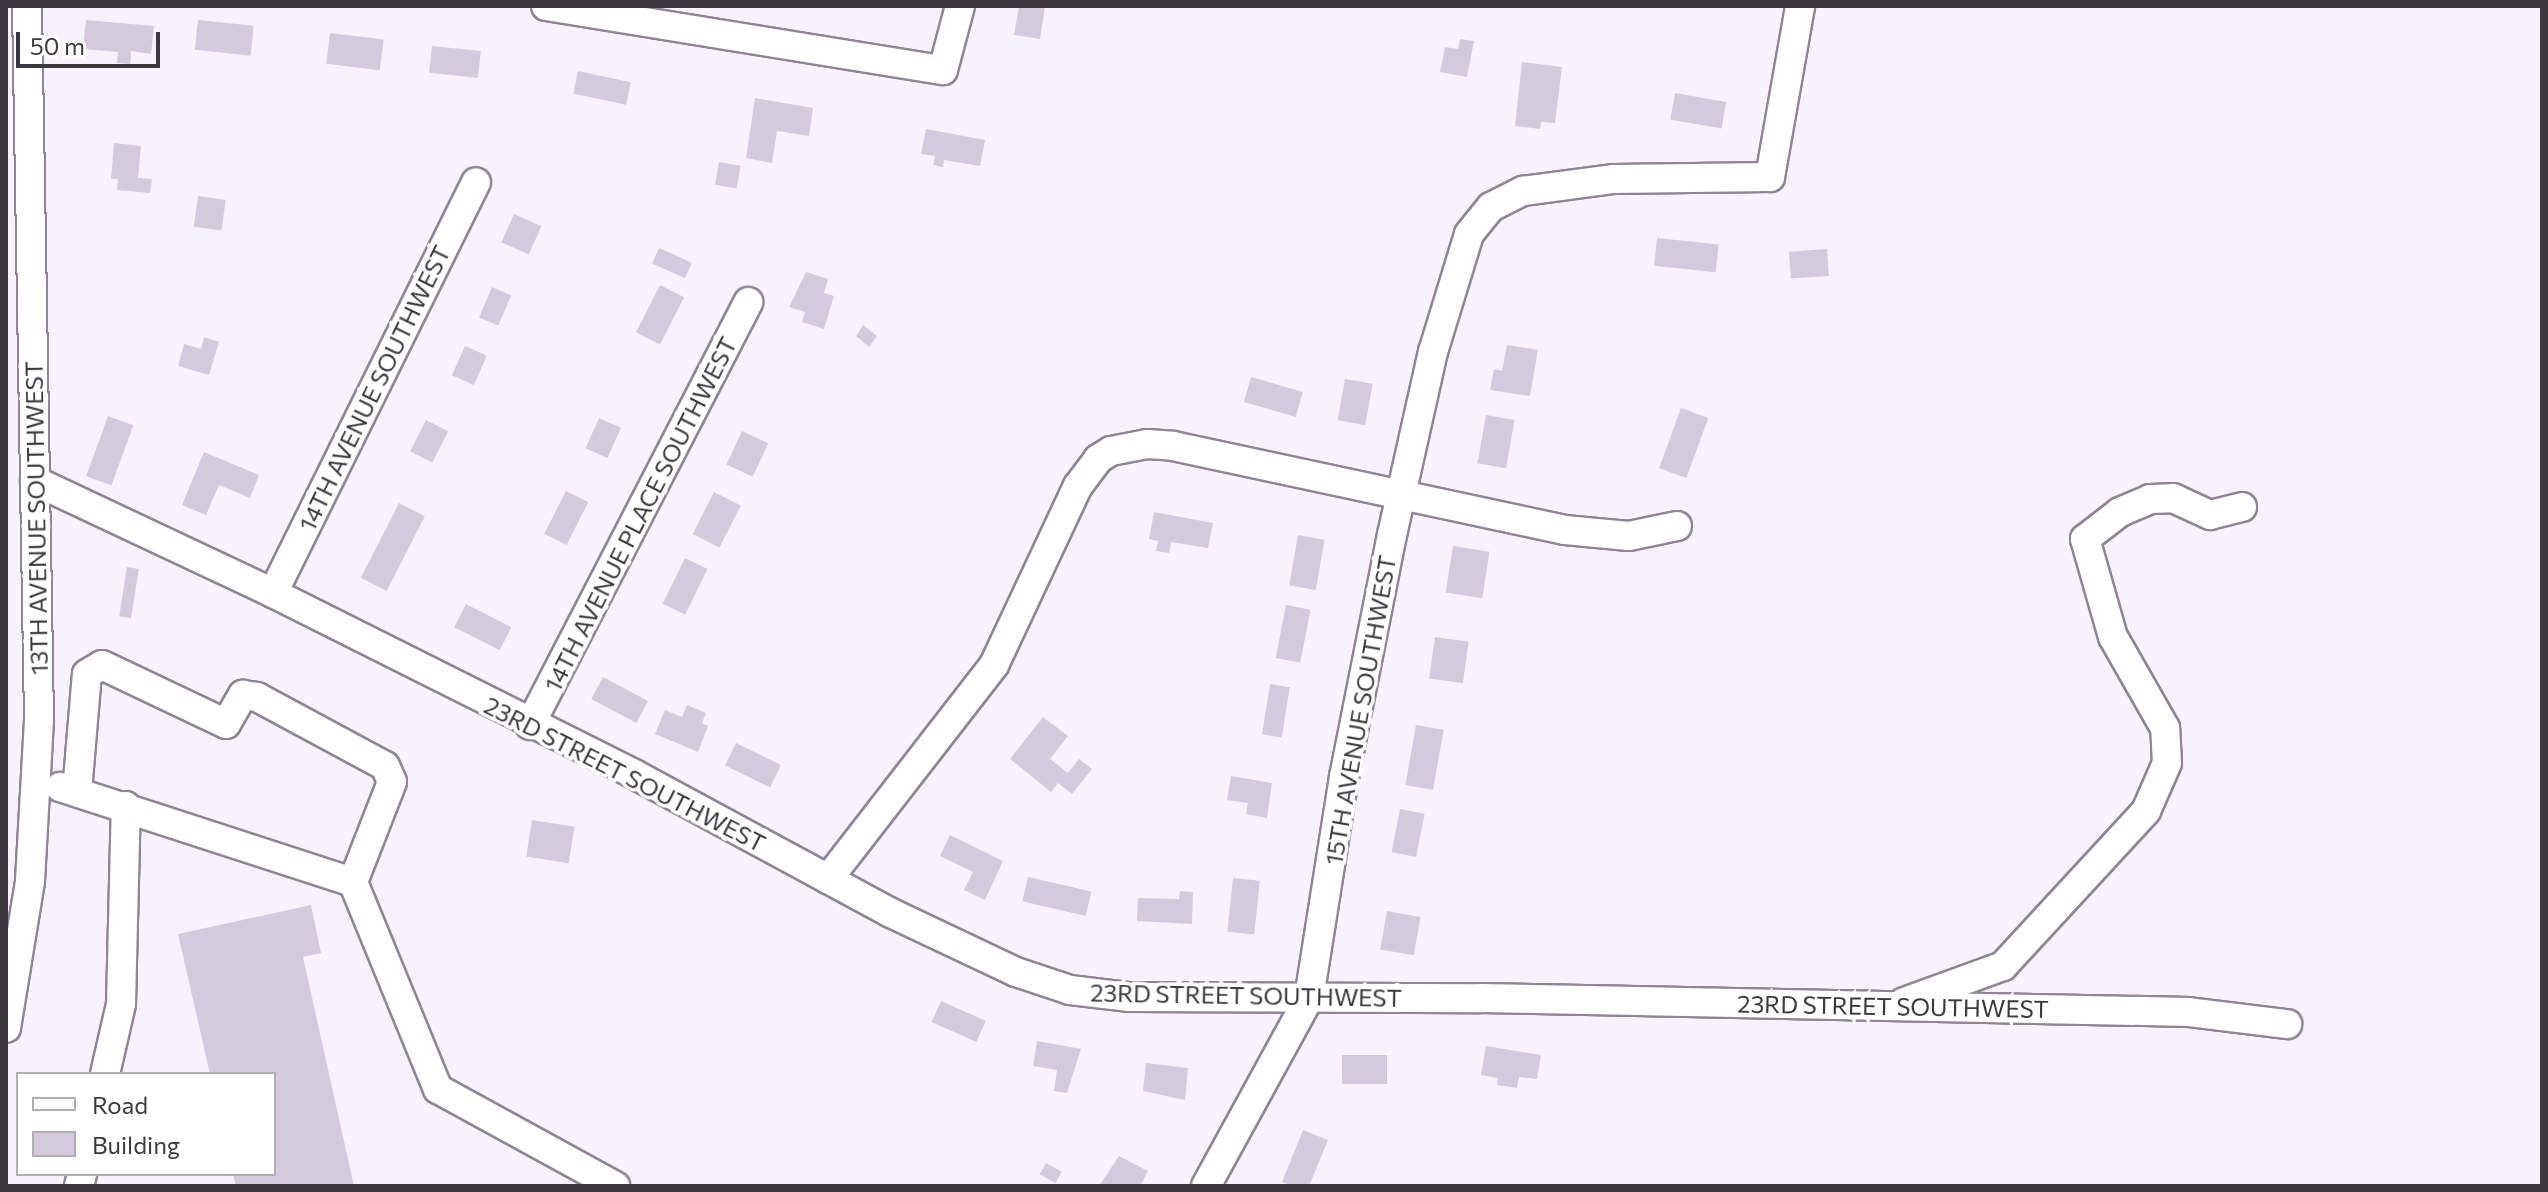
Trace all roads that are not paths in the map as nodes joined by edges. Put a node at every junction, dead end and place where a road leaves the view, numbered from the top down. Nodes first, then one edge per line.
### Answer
1 (27, 6) edge
2 (546, 6) edge
3 (960, 6) edge
4 (1800, 6) edge
5 (476, 183) dead end
6 (748, 302) dead end
7 (35, 481) junction
8 (1401, 497) junction
9 (2242, 507) dead end
10 (1677, 526) dead end
11 (273, 593) junction
12 (530, 725) junction
13 (37, 781) junction
14 (77, 792) junction
15 (126, 806) junction
16 (828, 879) junction
17 (353, 882) junction
18 (1309, 998) junction
19 (1897, 1007) junction
20 (2287, 1024) dead end
21 (6, 1028) edge
22 (105, 1072) edge
23 (615, 1186) edge
24 (1206, 1186) edge

1 - 7 street, 13TH AVENUE SOUTHWEST
2 - 3 street
4 - 8 street, 15TH AVENUE SOUTHWEST
5 - 11 street, 14TH AVENUE SOUTHWEST
6 - 12 street, 14TH AVENUE PLACE SOUTHWEST
7 - 11 street, 23RD STREET SOUTHWEST
7 - 13 street, 13TH AVENUE SOUTHWEST
8 - 10 street
8 - 16 street
8 - 18 street, 15TH AVENUE SOUTHWEST
9 - 19 street
11 - 12 street, 23RD STREET SOUTHWEST
12 - 16 street, 23RD STREET SOUTHWEST
13 - 14 street
13 - 21 street, 13TH AVENUE SOUTHWEST
14 - 15 street
14 - 17 street
15 - 17 street
15 - 22 street
16 - 18 street, 23RD STREET SOUTHWEST
17 - 23 street
18 - 19 street, 23RD STREET SOUTHWEST
18 - 24 street, 15TH AVENUE SOUTHWEST
19 - 20 street, 23RD STREET SOUTHWEST

